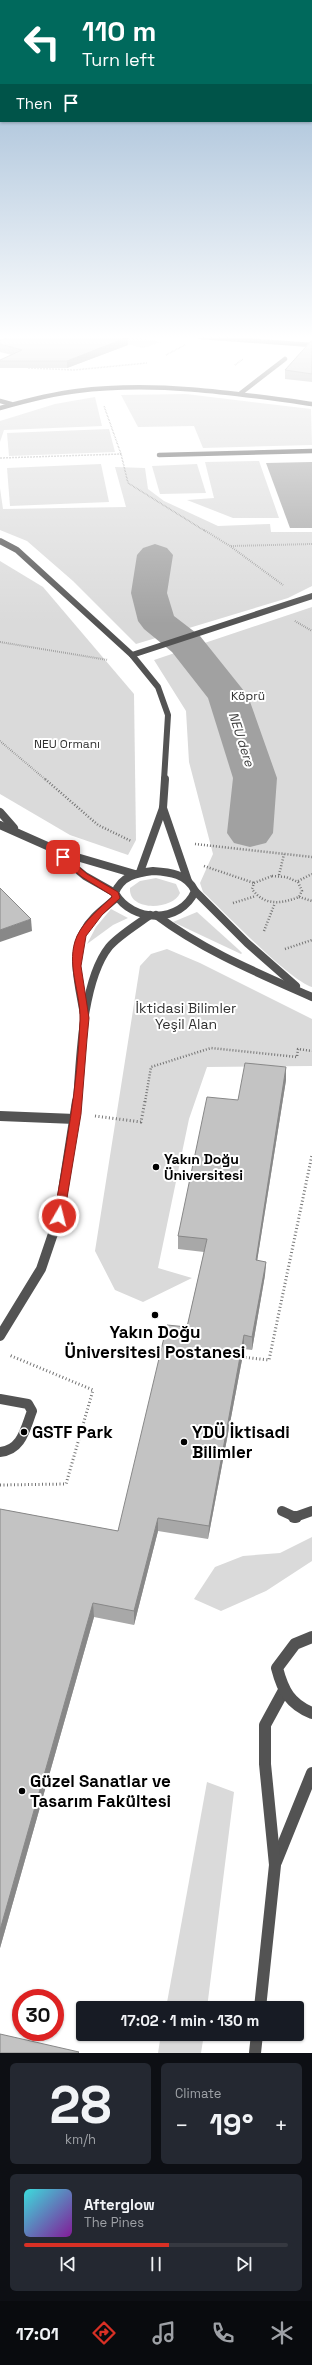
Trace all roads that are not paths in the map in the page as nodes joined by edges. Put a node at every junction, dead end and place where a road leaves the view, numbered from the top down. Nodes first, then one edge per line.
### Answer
1 (312, 451) edge
2 (159, 455) dead end
3 (0, 541) edge
4 (312, 596) edge
5 (132, 655) junction
6 (163, 808) junction
7 (0, 812) edge
8 (0, 825) edge
9 (14, 828) junction
10 (52, 848) junction
11 (138, 873) junction
12 (188, 881) junction
13 (195, 891) junction
14 (115, 895) junction
15 (153, 915) junction
16 (303, 992) junction
17 (312, 997) edge
18 (84, 1018) junction
19 (0, 1116) edge
20 (76, 1117) junction
21 (0, 1336) edge
22 (0, 1398) edge
23 (0, 1452) edge
24 (312, 1511) edge
25 (282, 1512) dead end
26 (312, 1637) edge
27 (283, 1692) junction
28 (312, 1713) edge
29 (312, 1773) edge
30 (275, 1865) junction
31 (261, 2001) edge
32 (256, 2041) edge
33 (255, 2053) edge

1 - 2 street
3 - 5 street
4 - 5 street
5 - 6 street
6 - 11 street
6 - 12 street
7 - 9 street
8 - 9 street
9 - 10 street
10 - 11 street
10 - 14 street
11 - 12 street
11 - 14 street
12 - 13 street
13 - 15 street
13 - 16 street
14 - 15 street
14 - 18 street
15 - 16 street
15 - 18 street
16 - 17 street
18 - 20 street
19 - 20 street
20 - 21 street
22 - 23 street
24 - 25 street
26 - 27 street
27 - 28 street
27 - 30 street
29 - 30 street
30 - 31 street
32 - 33 street

